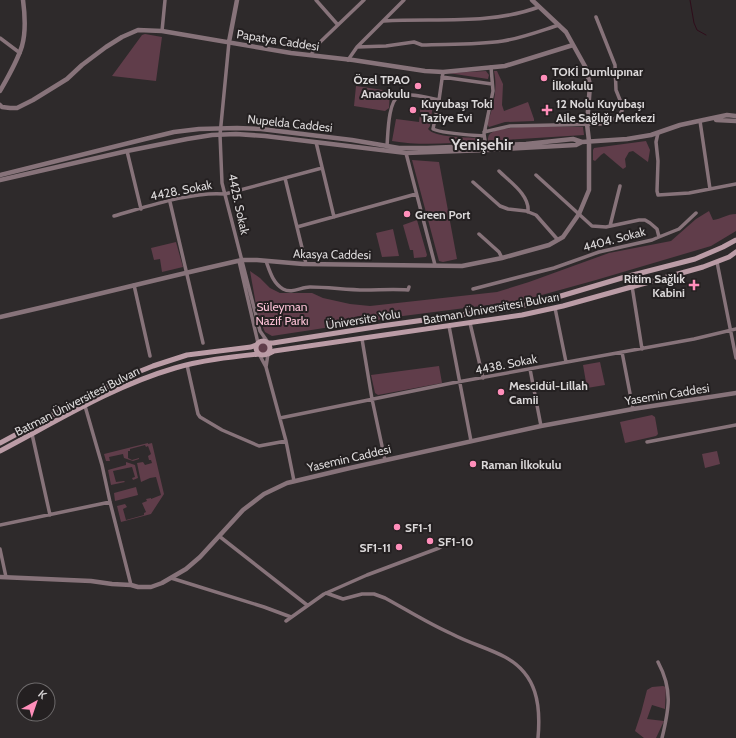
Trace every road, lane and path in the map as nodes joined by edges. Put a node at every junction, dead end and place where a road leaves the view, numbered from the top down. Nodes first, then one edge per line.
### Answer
1 (23, 0) edge
2 (165, 0) edge
3 (237, 0) edge
4 (316, 0) edge
5 (364, 0) edge
6 (404, 0) edge
7 (532, 0) edge
8 (539, 7) junction
9 (596, 17) dead end
10 (384, 21) junction
11 (338, 25) junction
12 (559, 25) junction
13 (162, 31) junction
14 (0, 38) edge
15 (229, 42) junction
16 (573, 45) junction
17 (357, 47) junction
18 (20, 53) junction
19 (311, 55) junction
20 (348, 60) junction
21 (491, 67) junction
22 (442, 72) junction
23 (442, 78) junction
24 (492, 84) junction
25 (0, 91) edge
26 (439, 100) junction
27 (0, 105) edge
28 (736, 116) edge
29 (708, 119) junction
30 (700, 121) junction
31 (736, 121) edge
32 (587, 124) junction
33 (221, 128) junction
34 (658, 133) junction
35 (484, 134) junction
36 (220, 135) junction
37 (589, 141) junction
38 (316, 142) junction
39 (387, 146) junction
40 (486, 148) junction
41 (127, 151) junction
42 (406, 153) junction
43 (322, 168) junction
44 (498, 171) dead end
45 (0, 175) edge
46 (536, 175) dead end
47 (285, 178) junction
48 (0, 180) edge
49 (473, 182) dead end
50 (736, 184) edge
51 (620, 186) dead end
52 (710, 189) junction
53 (225, 194) junction
54 (416, 194) junction
55 (170, 202) junction
56 (141, 209) junction
57 (528, 212) junction
58 (696, 213) dead end
59 (579, 214) junction
60 (114, 216) dead end
61 (334, 217) junction
62 (610, 226) junction
63 (297, 227) junction
64 (479, 234) dead end
65 (659, 237) junction
66 (558, 240) junction
67 (736, 240) edge
68 (736, 252) edge
69 (502, 258) junction
70 (240, 261) junction
71 (266, 261) junction
72 (717, 262) junction
73 (306, 264) junction
74 (435, 265) junction
75 (186, 273) junction
76 (134, 285) junction
77 (632, 286) junction
78 (409, 287) dead end
79 (473, 289) dead end
80 (555, 308) junction
81 (0, 317) edge
82 (470, 323) junction
83 (449, 326) junction
84 (736, 329) edge
85 (730, 331) junction
86 (362, 339) junction
87 (268, 342) junction
88 (203, 343) dead end
89 (257, 344) junction
90 (642, 349) junction
91 (622, 352) junction
92 (259, 354) junction
93 (268, 354) junction
94 (150, 356) dead end
95 (736, 358) edge
96 (566, 362) junction
97 (187, 365) junction
98 (266, 366) junction
99 (530, 369) junction
100 (483, 378) junction
101 (460, 382) junction
102 (736, 393) edge
103 (372, 399) junction
104 (84, 406) junction
105 (633, 409) junction
106 (280, 418) junction
107 (736, 425) edge
108 (542, 426) junction
109 (32, 434) junction
110 (286, 441) junction
111 (471, 441) junction
112 (0, 442) edge
113 (647, 442) dead end
114 (0, 451) edge
115 (384, 460) junction
116 (294, 481) junction
117 (110, 502) junction
118 (50, 515) junction
119 (0, 525) edge
120 (219, 536) junction
121 (450, 542) dead end
122 (0, 549) edge
123 (0, 577) edge
124 (6, 577) junction
125 (171, 578) junction
126 (131, 585) junction
127 (326, 593) junction
128 (307, 605) junction
129 (290, 618) junction
130 (286, 621) dead end
131 (658, 662) dead end
132 (538, 738) edge
133 (662, 738) edge

1 - 18 street
2 - 13 street
3 - 15 street
4 - 11 street
5 - 11 street
6 - 10 street
7 - 8 street, Akasya Caddesi
8 - 10 street
8 - 12 street, Akasya Caddesi
9 - 32 street
10 - 17 street
11 - 19 street
12 - 16 street, Akasya Caddesi
12 - 17 street
13 - 15 street, Papatya Caddesi
13 - 27 street, Papatya Caddesi
14 - 18 street
15 - 19 street, Papatya Caddesi
15 - 33 street, 4425. Sokak
16 - 21 street, Papatya Caddesi
16 - 32 street, Akasya Caddesi
17 - 20 street
18 - 25 street
19 - 20 street, Papatya Caddesi
20 - 22 street, Papatya Caddesi
21 - 22 street, Papatya Caddesi
21 - 24 street
22 - 23 street
23 - 24 street
23 - 26 street
24 - 35 street
26 - 35 street
26 - 39 street
28 - 29 street, Nupelda Caddesi
29 - 30 street, Nupelda Caddesi
29 - 31 street, Nupelda Caddesi
30 - 34 street, Nupelda Caddesi
30 - 52 street
32 - 35 street
32 - 37 street, Akasya Caddesi
33 - 36 street, 4425. Sokak
33 - 39 street, Nupelda Caddesi
33 - 45 street, Nupelda Caddesi
34 - 37 street, Nupelda Caddesi
34 - 52 street
35 - 40 street
36 - 38 street, Nupelda Caddesi
36 - 41 street, Nupelda Caddesi
36 - 53 street, 4425. Sokak
37 - 40 street, Nupelda Caddesi
37 - 59 street, Akasya Caddesi
38 - 42 street, Nupelda Caddesi
38 - 43 street
39 - 40 street, Nupelda Caddesi
40 - 42 street, Nupelda Caddesi
41 - 48 street, Nupelda Caddesi
41 - 56 street
42 - 54 street
43 - 47 street, 4428. Sokak
43 - 61 street
44 - 57 street
46 - 59 street, 4404. Sokak
47 - 53 street, 4428. Sokak
47 - 63 street
49 - 57 street
50 - 52 street
51 - 62 street
53 - 55 street, 4428. Sokak
53 - 70 street, 4425. Sokak
54 - 61 street
54 - 74 street
55 - 56 street, 4428. Sokak
55 - 75 street
56 - 60 street, 4428. Sokak
57 - 66 street
58 - 65 street
59 - 62 street, 4404. Sokak
59 - 66 street, Akasya Caddesi
61 - 63 street
62 - 65 street, 4404. Sokak
63 - 73 street
64 - 69 street
65 - 79 street, 4404. Sokak
66 - 69 street, Akasya Caddesi
67 - 87 main road, Üniversite Yolu
68 - 72 main road, Batman Üniversitesi Bulvarı
69 - 74 street, Akasya Caddesi
70 - 71 street, Akasya Caddesi
70 - 75 street, Akasya Caddesi
70 - 87 street, 4425. Sokak
70 - 89 street
71 - 73 street, Akasya Caddesi
71 - 78 street
72 - 77 main road, Batman Üniversitesi Bulvarı
72 - 85 street
73 - 74 street, Akasya Caddesi
75 - 76 street, Akasya Caddesi
75 - 88 street
76 - 81 street, Akasya Caddesi
76 - 94 street
77 - 80 main road, Batman Üniversitesi Bulvarı
77 - 90 street
80 - 82 main road, Batman Üniversitesi Bulvarı
80 - 96 street
82 - 83 main road, Batman Üniversitesi Bulvarı
82 - 100 street
83 - 86 main road, Batman Üniversitesi Bulvarı
83 - 101 street
84 - 85 street, 4438. Sokak
85 - 90 street, 4438. Sokak
85 - 95 street
86 - 93 main road, Batman Üniversitesi Bulvarı
86 - 103 street
87 - 89 main road
87 - 93 main road
89 - 92 main road
89 - 112 main road
90 - 91 street, 4438. Sokak
91 - 96 street, 4438. Sokak
91 - 105 street
92 - 93 main road
92 - 97 main road, Batman Üniversitesi Bulvarı
92 - 98 street
93 - 98 street
96 - 99 street, 4438. Sokak
97 - 104 main road, Batman Üniversitesi Bulvarı
97 - 110 street
98 - 106 street
99 - 100 street, 4438. Sokak
99 - 108 street
100 - 101 street, 4438. Sokak
101 - 103 street, 4438. Sokak
101 - 111 street
102 - 105 street, Yasemin Caddesi
103 - 106 street, 4438. Sokak
103 - 115 street
104 - 109 main road, Batman Üniversitesi Bulvarı
104 - 117 street
105 - 108 street, Yasemin Caddesi
106 - 110 street
107 - 113 street
108 - 111 street, Yasemin Caddesi
109 - 114 main road, Batman Üniversitesi Bulvarı
109 - 118 street
110 - 116 street
111 - 115 street, Yasemin Caddesi
115 - 116 street, Yasemin Caddesi
116 - 120 street, Yasemin Caddesi
117 - 118 street
117 - 126 street
118 - 119 street
120 - 125 street, Yasemin Caddesi
120 - 128 street
121 - 127 street
122 - 124 street
123 - 124 street, Yasemin Caddesi
124 - 126 street, Yasemin Caddesi
125 - 126 street, Yasemin Caddesi
125 - 129 street
127 - 128 street
127 - 132 street
128 - 129 street
129 - 130 street
131 - 133 street

